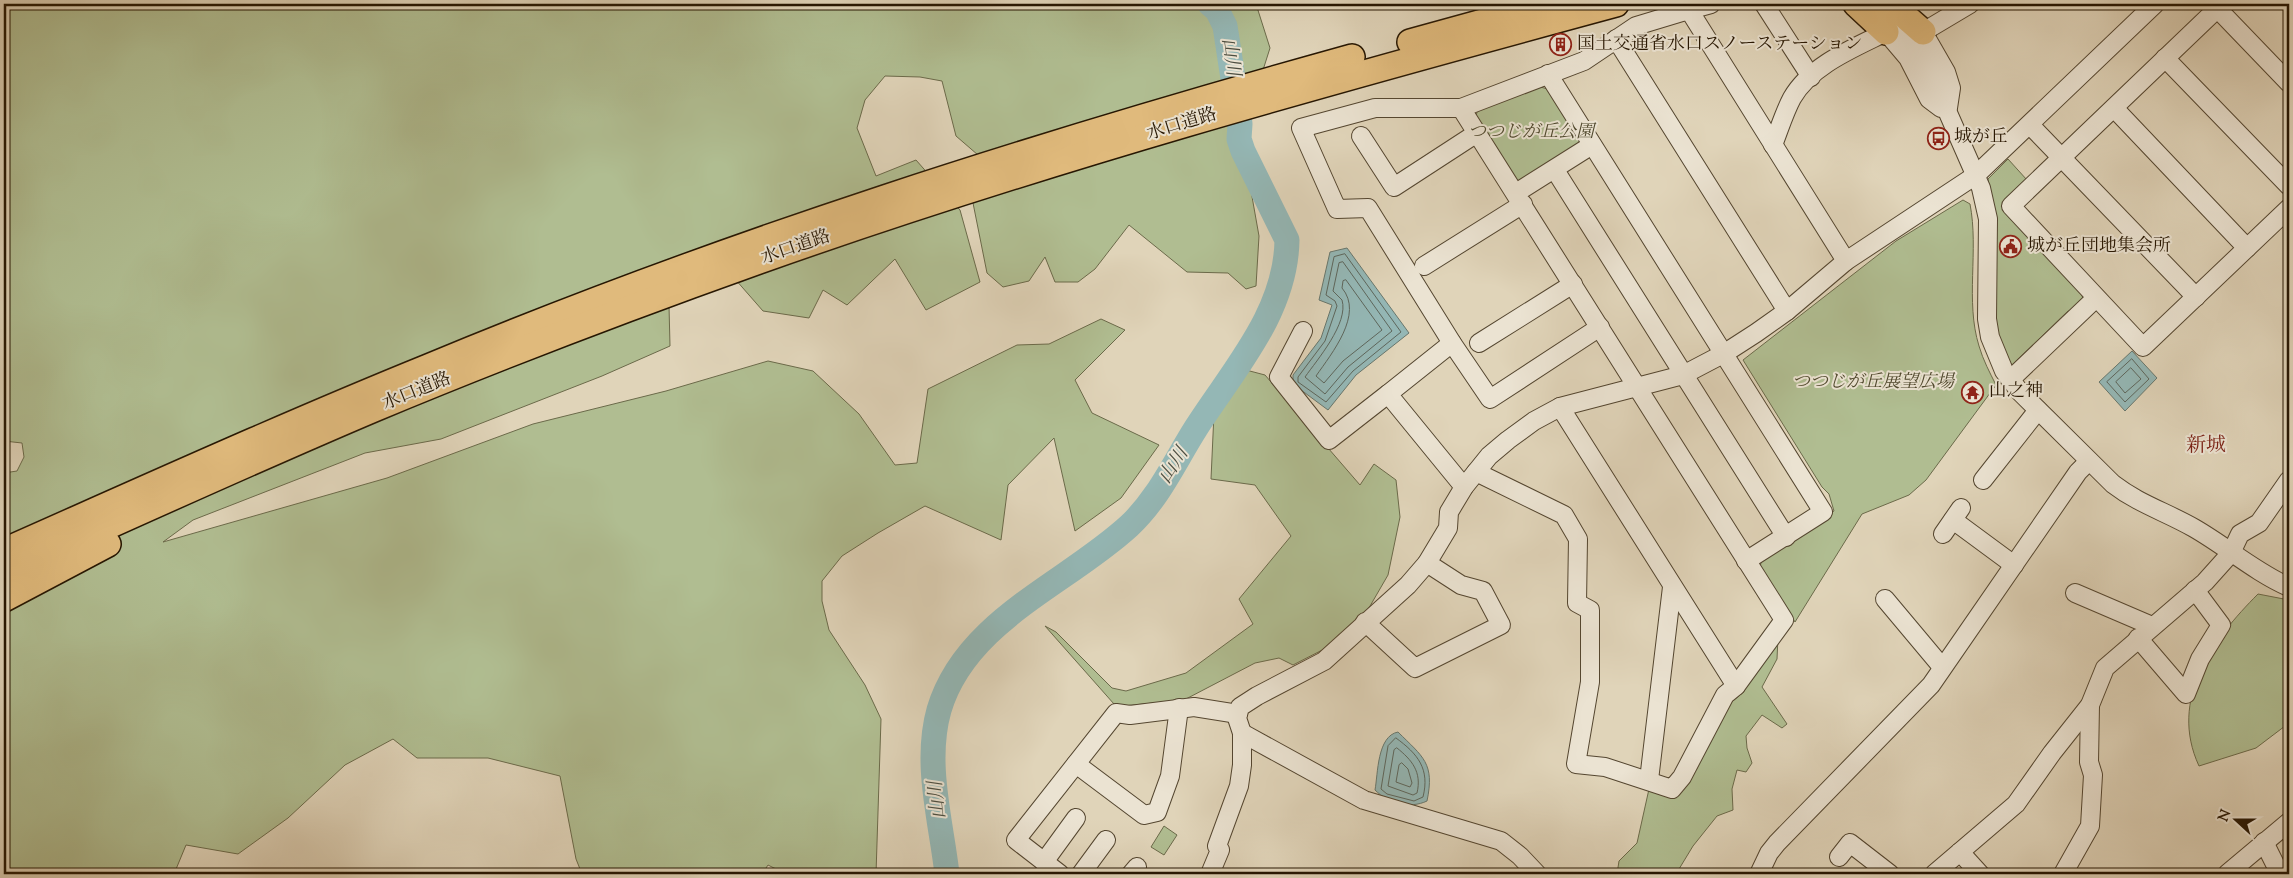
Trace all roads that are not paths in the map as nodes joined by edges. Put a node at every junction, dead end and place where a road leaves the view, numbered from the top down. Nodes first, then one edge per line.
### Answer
1 (1548, 4) edge
2 (1616, 4) edge
3 (1711, 4) edge
4 (1764, 4) edge
5 (1856, 4) edge
6 (1876, 4) edge
7 (1891, 4) edge
8 (1970, 4) edge
9 (2155, 4) edge
10 (2217, 5) edge
11 (1689, 10) junction
12 (1886, 32) junction
13 (1922, 32) junction
14 (1616, 39) junction
15 (2165, 58) junction
16 (1548, 74) junction
17 (1811, 77) junction
18 (2289, 83) edge
19 (1266, 91) junction
20 (1208, 107) junction
21 (1461, 108) junction
22 (2114, 108) junction
23 (1947, 113) junction
24 (2030, 125) junction
25 (1477, 134) junction
26 (1361, 136) dead end
27 (1592, 145) junction
28 (1773, 145) junction
29 (2062, 157) junction
30 (1555, 170) junction
31 (1976, 175) junction
32 (2289, 186) edge
33 (1519, 198) junction
34 (2289, 208) edge
35 (2247, 248) junction
36 (1846, 261) junction
37 (1424, 266) dead end
38 (1573, 284) junction
39 (2196, 297) junction
40 (2096, 298) junction
41 (1787, 312) junction
42 (1600, 327) junction
43 (1303, 331) dead end
44 (1452, 343) junction
45 (1479, 343) dead end
46 (1725, 353) junction
47 (1683, 375) junction
48 (2010, 380) junction
49 (1638, 388) junction
50 (1388, 394) junction
51 (1560, 407) junction
52 (2038, 410) junction
53 (2089, 461) junction
54 (240, 468) junction
55 (183, 472) junction
56 (1476, 472) junction
57 (1983, 480) dead end
58 (2289, 480) edge
59 (1464, 487) junction
60 (1952, 521) dead end
61 (4, 532) edge
62 (1786, 537) junction
63 (4, 551) edge
64 (2231, 552) junction
65 (1746, 561) junction
66 (1427, 562) junction
67 (2014, 565) junction
68 (4, 573) edge
69 (1672, 587) junction
70 (2289, 587) edge
71 (2195, 590) junction
72 (2075, 593) dead end
73 (4, 599) edge
74 (1885, 599) dead end
75 (1365, 622) junction
76 (2152, 626) junction
77 (2138, 638) junction
78 (1942, 667) junction
79 (1736, 686) junction
80 (2090, 705) junction
81 (1178, 708) junction
82 (1238, 714) junction
83 (1242, 733) junction
84 (1076, 764) junction
85 (1649, 780) junction
86 (1076, 818) dead end
87 (2289, 822) edge
88 (1106, 840) dead end
89 (2264, 842) junction
90 (1960, 852) junction
91 (1839, 857) dead end
92 (1044, 862) junction
93 (1060, 874) edge
94 (1081, 874) edge
95 (1210, 874) edge
96 (1537, 874) edge
97 (1759, 874) edge
98 (1890, 874) edge
99 (1934, 874) edge
100 (1980, 874) edge
101 (2063, 874) edge
102 (2228, 874) edge
103 (2280, 874) edge

1 - 19 highway, 水口道路
2 - 19 highway, 水口道路
3 - 11 street
4 - 17 street
5 - 12 highway
6 - 23 street
7 - 13 highway
8 - 13 street
9 - 24 street
10 - 15 street
10 - 18 street
11 - 14 street
11 - 28 street
12 - 17 street
12 - 23 street
13 - 23 street
14 - 16 street
14 - 41 street
15 - 22 street
15 - 32 street
16 - 21 street
16 - 27 street
17 - 28 street
19 - 20 highway, 水口道路
20 - 54 highway, 水口道路
20 - 55 highway, 水口道路
21 - 25 street
21 - 44 street
22 - 29 street
22 - 35 street
23 - 31 street
24 - 29 street
24 - 31 street
25 - 26 street
25 - 33 street
27 - 30 street
27 - 46 street
28 - 36 street
29 - 39 street
29 - 40 street
30 - 33 street
30 - 47 street
31 - 36 street
31 - 48 street
33 - 37 street
33 - 38 street
34 - 35 street
35 - 39 street
36 - 41 street
38 - 42 street
38 - 45 street
39 - 40 street
40 - 48 street
41 - 46 street
42 - 44 street
42 - 49 street
43 - 50 street
44 - 50 street
46 - 47 street
46 - 62 street
47 - 49 street
47 - 62 street
48 - 52 street
49 - 51 street
49 - 65 street
50 - 59 street
51 - 56 street
51 - 69 street
52 - 53 street
52 - 57 street
53 - 64 street
53 - 67 street
54 - 68 highway, 水口道路
54 - 73 highway
55 - 61 highway
55 - 63 highway, 水口道路
56 - 59 street
56 - 85 street
58 - 64 street
59 - 66 street
60 - 67 street
62 - 65 street
64 - 70 street
64 - 71 street
65 - 79 street
66 - 75 street
66 - 75 street
67 - 78 street
69 - 79 street
69 - 85 street
71 - 76 street
71 - 77 street
72 - 76 street
74 - 78 street
75 - 82 street
76 - 77 street
77 - 80 street
78 - 97 street
79 - 85 street
80 - 90 street
80 - 101 street
81 - 82 street
81 - 84 street
81 - 84 street
82 - 83 street
83 - 95 street
83 - 96 street
84 - 92 street
86 - 92 street
87 - 89 street
88 - 94 street
89 - 102 street
89 - 103 street
90 - 99 street
90 - 100 street
91 - 98 street
92 - 93 street

